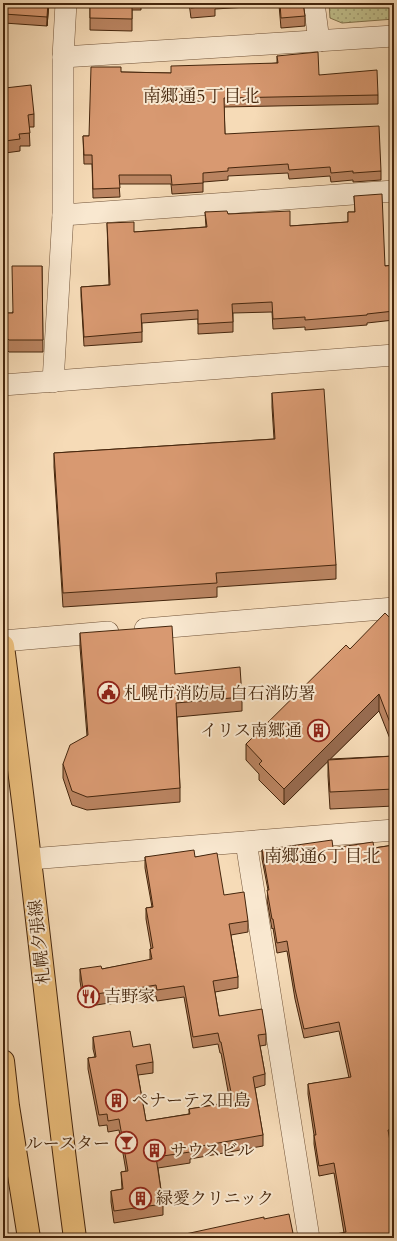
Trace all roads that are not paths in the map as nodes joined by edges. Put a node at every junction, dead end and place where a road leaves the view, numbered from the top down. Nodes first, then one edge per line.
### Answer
1 (66, 3) edge
2 (314, 3) edge
3 (394, 36) edge
4 (319, 41) junction
5 (63, 57) junction
6 (394, 191) edge
7 (63, 215) junction
8 (394, 355) edge
9 (54, 382) junction
10 (3, 385) edge
11 (394, 608) edge
12 (3, 641) edge
13 (3, 646) edge
14 (394, 830) edge
15 (246, 842) junction
16 (30, 859) junction
17 (3, 1061) edge
18 (5, 1106) edge
19 (29, 1238) edge
20 (75, 1238) edge
21 (309, 1238) edge

1 - 5 street
2 - 4 street
3 - 4 street
4 - 5 street
5 - 7 street
6 - 7 street
7 - 9 street
8 - 9 street
9 - 10 street
11 - 12 street
13 - 16 main road, 札幌夕張線
14 - 15 street
15 - 16 street
15 - 21 street
16 - 20 main road, 札幌夕張線
17 - 18 main road
18 - 19 main road

